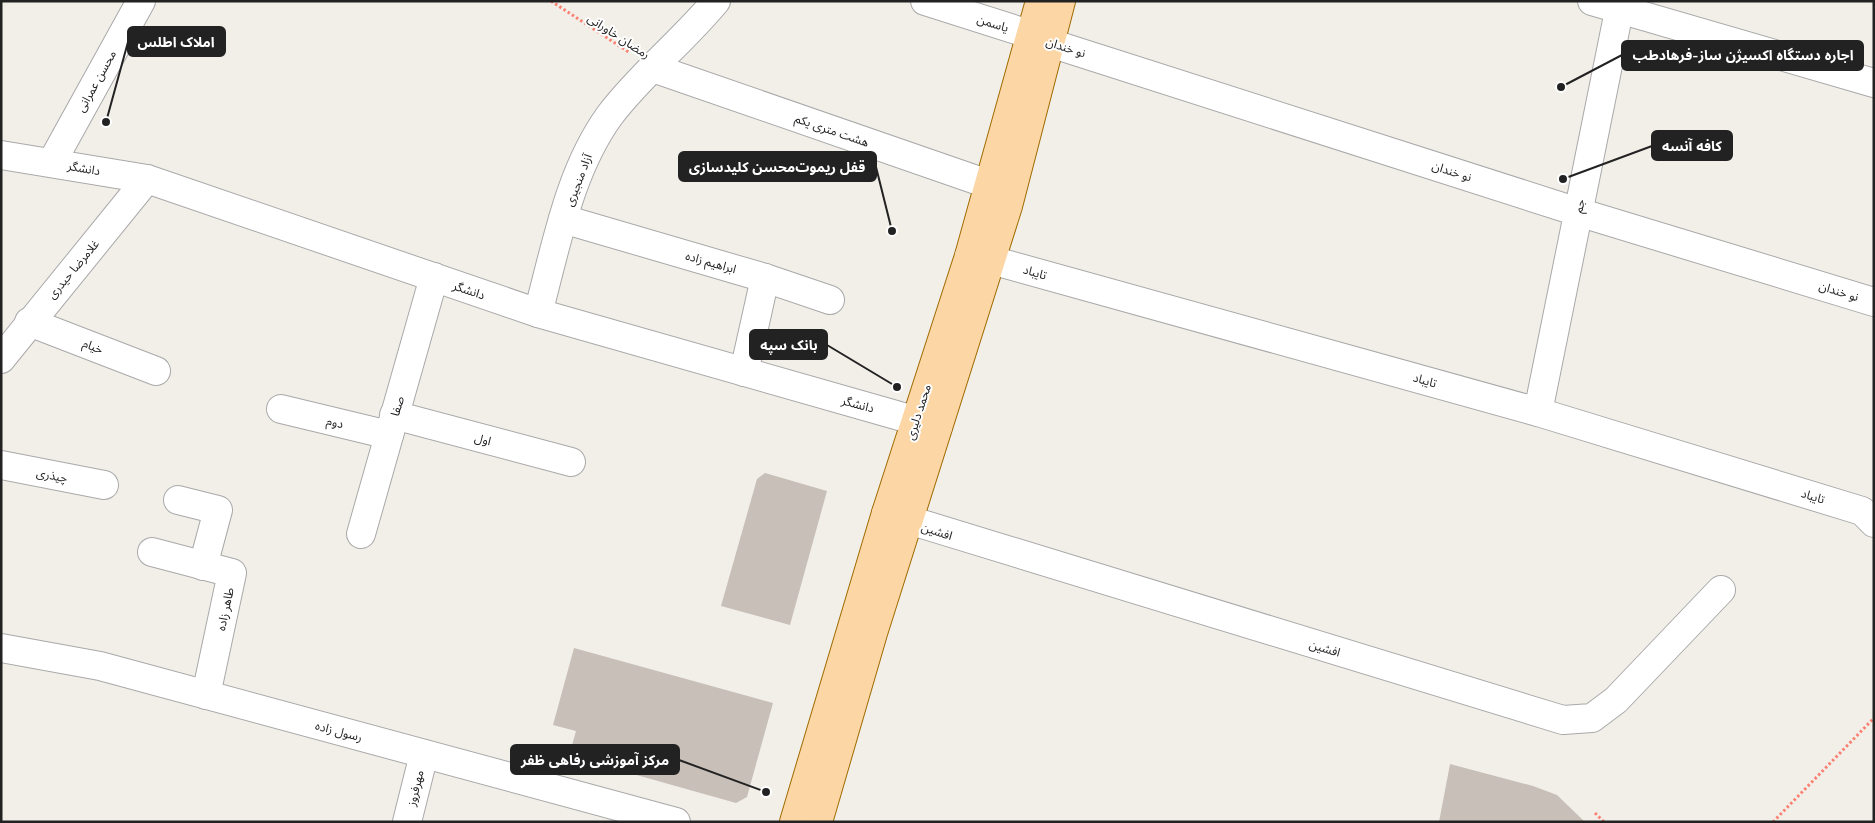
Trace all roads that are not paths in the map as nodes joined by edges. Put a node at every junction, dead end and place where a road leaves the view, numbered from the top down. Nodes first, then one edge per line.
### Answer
1 (142, 1) edge
2 (716, 1) edge
3 (925, 1) edge
4 (1040, 1) edge
5 (1061, 1) edge
6 (1592, 1) edge
7 (1620, 5) edge
8 (1041, 39) junction
9 (653, 68) junction
10 (1874, 83) edge
11 (1, 155) edge
12 (52, 162) junction
13 (147, 179) junction
14 (1000, 187) junction
15 (1578, 212) junction
16 (563, 219) junction
17 (980, 258) junction
18 (434, 277) junction
19 (766, 278) junction
20 (830, 300) dead end
21 (1874, 302) edge
22 (538, 313) junction
23 (30, 322) junction
24 (1, 359) edge
25 (156, 371) dead end
26 (744, 372) junction
27 (281, 410) dead end
28 (1538, 412) junction
29 (927, 423) junction
30 (392, 425) junction
31 (571, 462) dead end
32 (1, 465) edge
33 (104, 485) dead end
34 (178, 500) dead end
35 (897, 517) junction
36 (1874, 523) edge
37 (361, 534) dead end
38 (152, 552) dead end
39 (204, 566) junction
40 (1721, 590) dead end
41 (1, 648) edge
42 (206, 695) junction
43 (424, 754) junction
44 (407, 822) edge
45 (676, 822) edge
46 (794, 822) edge
47 (818, 822) edge

1 - 12 street, محسن عمرانی
2 - 9 street, آزاد منجیری
3 - 8 street, یاسمن
4 - 8 main road, محمد دلیری
5 - 8 main road, محمد دلیری
6 - 7 street
7 - 10 street
7 - 15 street, جم
8 - 14 main road, محمد دلیری
8 - 15 street, نو خندان
9 - 14 street, هشت متری یکم
9 - 16 street, آزاد منجیری
11 - 12 street, دانشگر
12 - 13 street, دانشگر
13 - 18 street, دانشگر
13 - 23 street, غلامرضا حیدری
14 - 17 main road, محمد دلیری
15 - 21 street, نو خندان
15 - 28 street, جم
16 - 19 street, ابراهیم زاده
16 - 22 street, آزاد منجیری
17 - 28 street, تایباد
17 - 29 main road, محمد دلیری
18 - 22 street, دانشگر
18 - 30 street, صفا
19 - 20 street, ابراهیم زاده
19 - 26 street
22 - 26 street, دانشگر
23 - 24 street, غلامرضا حیدری
23 - 25 street, خیام
26 - 29 street, دانشگر
27 - 30 street, دوم
28 - 36 street, تایباد
29 - 35 main road, محمد دلیری
30 - 31 street, اول
30 - 37 street, صفا
32 - 33 street, چیذری
34 - 39 street
35 - 40 street, افشین
35 - 46 main road, محمد دلیری
35 - 47 main road, محمد دلیری
38 - 39 street, طاهر زاده
39 - 42 street, طاهر زاده
41 - 42 street, رسول زاده
42 - 43 street, رسول زاده
43 - 44 street, مهرفروز
43 - 45 street, رسول زاده

